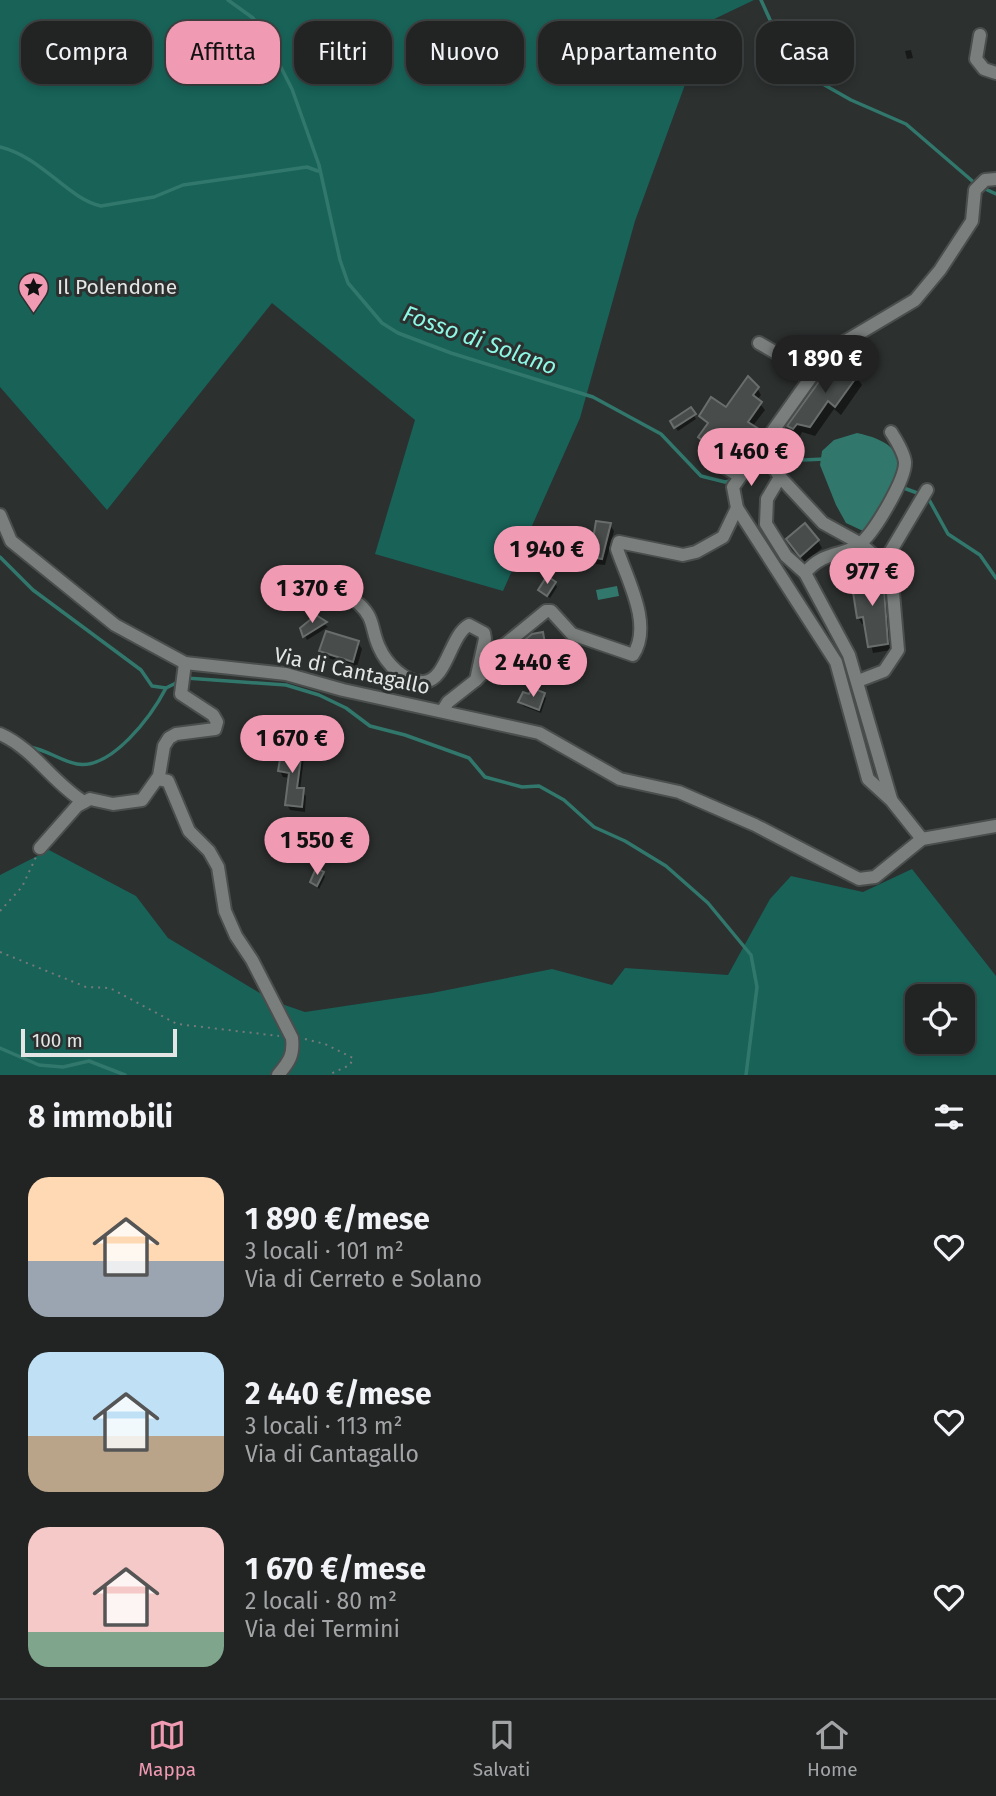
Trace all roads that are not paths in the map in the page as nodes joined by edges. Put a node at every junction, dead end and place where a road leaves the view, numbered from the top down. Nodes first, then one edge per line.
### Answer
1 (980, 35) dead end
2 (996, 73) edge
3 (996, 179) edge
4 (759, 343) dead end
5 (824, 359) junction
6 (891, 432) dead end
7 (759, 446) junction
8 (729, 447) dead end
9 (739, 476) junction
10 (780, 477) junction
11 (927, 490) dead end
12 (737, 508) junction
13 (0, 515) edge
14 (860, 544) junction
15 (891, 570) junction
16 (805, 573) junction
17 (359, 604) dead end
18 (184, 669) junction
19 (476, 680) junction
20 (858, 681) junction
21 (443, 710) junction
22 (0, 734) edge
23 (158, 779) junction
24 (891, 800) junction
25 (84, 802) junction
26 (996, 826) edge
27 (922, 839) junction
28 (40, 848) road end
29 (278, 1075) edge

1 - 2 street
3 - 5 street
4 - 5 street
5 - 7 street
6 - 14 street
7 - 9 street
7 - 10 street
8 - 9 street
9 - 12 street
10 - 14 street
10 - 16 street
11 - 15 street
12 - 19 street
12 - 24 street
13 - 18 street, Via di Cantagallo
14 - 15 street
14 - 16 street
15 - 20 street
16 - 20 street
17 - 19 street
18 - 21 street, Via di Cantagallo
18 - 23 street
19 - 21 street
20 - 24 street
21 - 27 street, Via di Cantagallo
22 - 25 street
23 - 25 street
23 - 29 street
24 - 27 street
25 - 28 street
26 - 27 street, Via di Cantagallo

